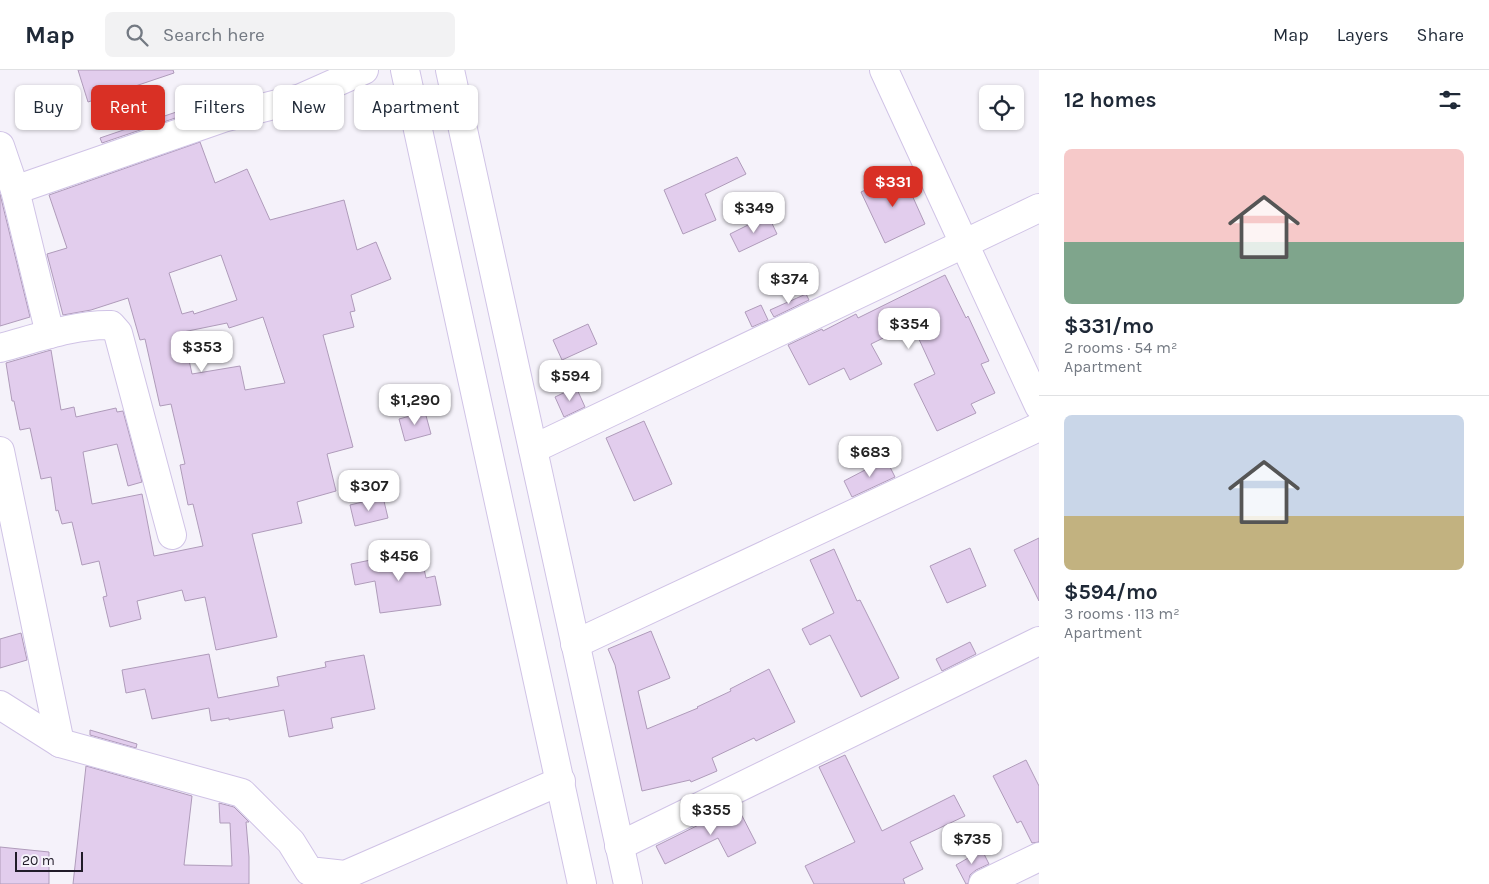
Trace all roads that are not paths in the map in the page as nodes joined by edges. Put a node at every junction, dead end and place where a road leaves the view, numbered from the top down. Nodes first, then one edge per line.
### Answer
1 (364, 70) edge
2 (405, 70) edge
3 (450, 70) edge
4 (884, 70) edge
5 (0, 146) edge
6 (15, 190) junction
7 (1039, 208) edge
8 (965, 243) junction
9 (50, 334) junction
10 (0, 348) edge
11 (1039, 406) edge
12 (1039, 427) edge
13 (533, 449) junction
14 (0, 451) edge
15 (172, 535) dead end
16 (1039, 640) edge
17 (575, 644) junction
18 (0, 705) edge
19 (60, 743) junction
20 (561, 781) junction
21 (619, 846) junction
22 (1039, 857) edge
23 (304, 877) edge
24 (582, 884) edge
25 (628, 884) edge
26 (983, 884) edge

1 - 6 street
2 - 20 street
3 - 13 street
4 - 8 street
5 - 6 street
6 - 9 street
7 - 8 street
8 - 11 street
8 - 13 street
9 - 10 street
9 - 15 street
12 - 17 street
13 - 17 street
14 - 19 street
16 - 21 street
17 - 21 street
18 - 19 street
19 - 23 street
20 - 23 street
20 - 24 street
21 - 25 street
22 - 26 street

